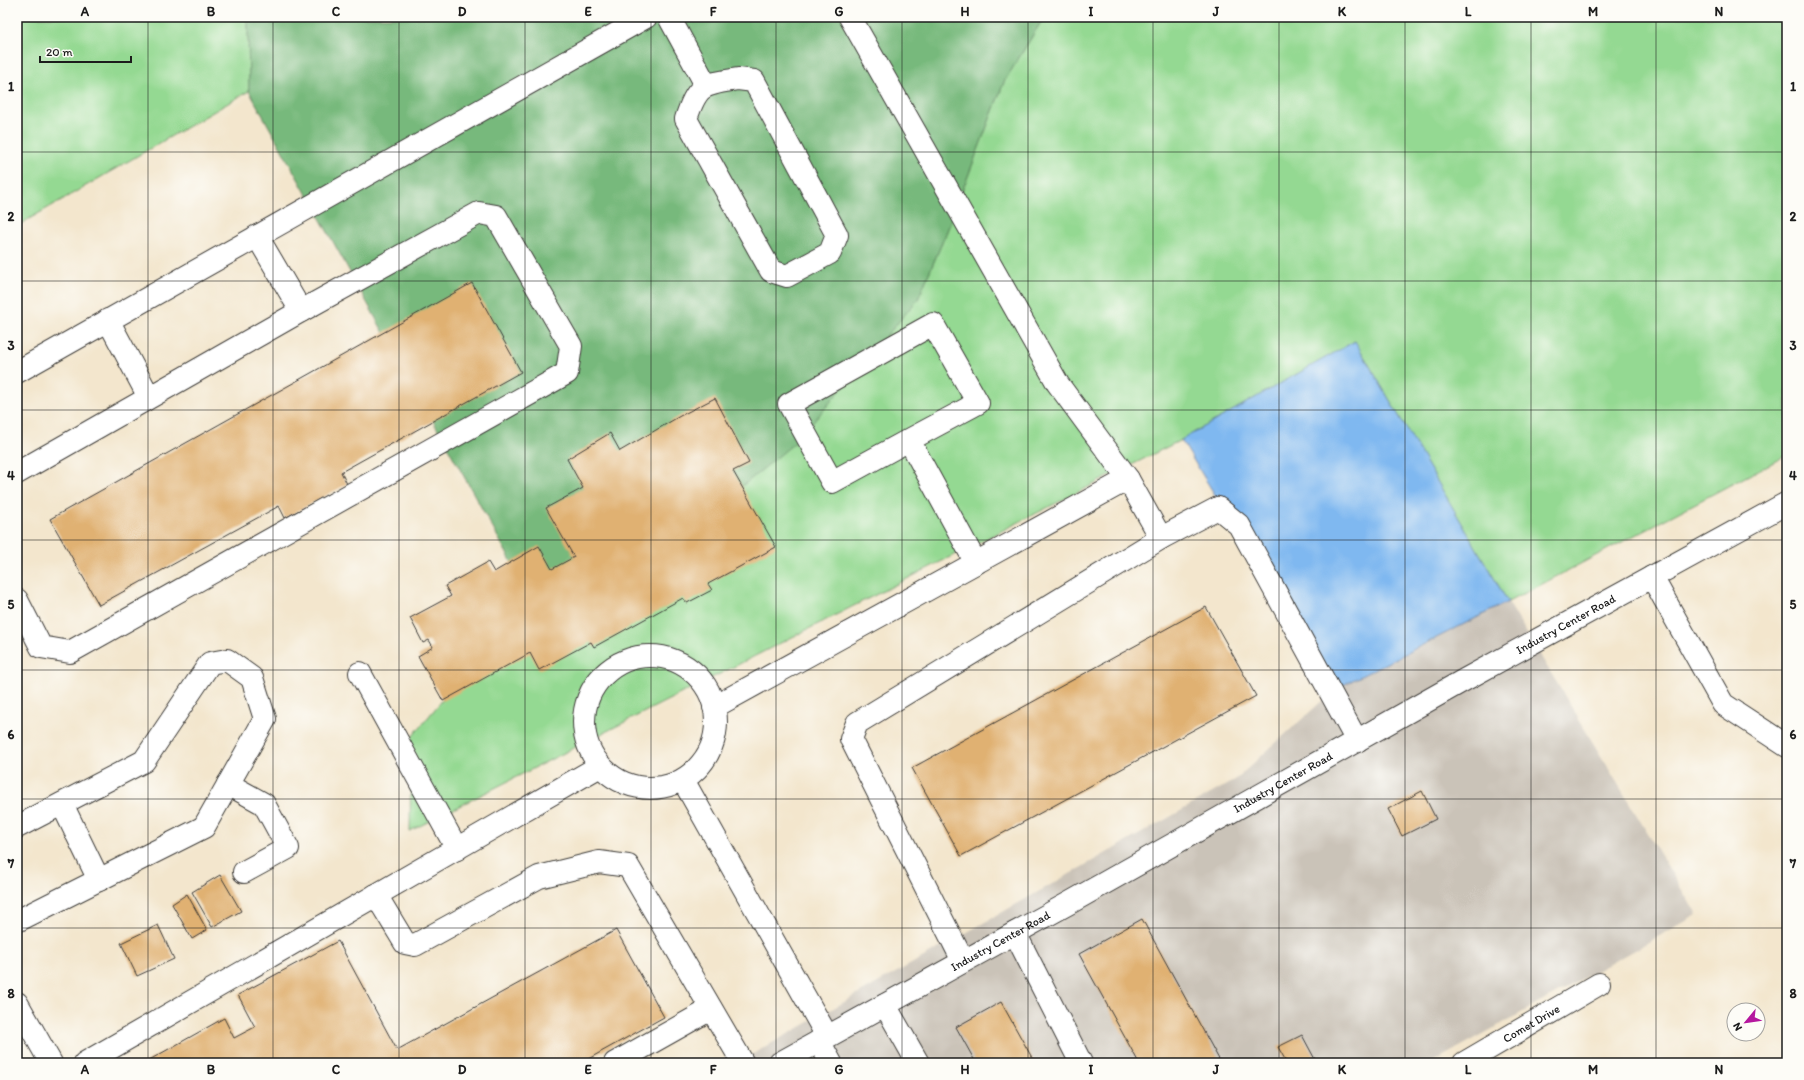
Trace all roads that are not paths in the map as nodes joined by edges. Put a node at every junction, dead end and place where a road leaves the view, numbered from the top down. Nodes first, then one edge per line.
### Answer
1 (646, 17) edge
2 (669, 17) edge
3 (850, 17) edge
4 (706, 85) junction
5 (257, 236) junction
6 (301, 311) junction
7 (108, 320) junction
8 (17, 372) edge
9 (150, 397) junction
10 (909, 440) junction
11 (17, 473) edge
12 (1128, 479) junction
13 (1787, 503) edge
14 (1161, 538) junction
15 (976, 563) junction
16 (1652, 577) junction
17 (17, 600) edge
18 (360, 672) dead end
19 (714, 707) junction
20 (1357, 741) junction
21 (1787, 746) edge
22 (600, 766) junction
23 (683, 780) junction
24 (228, 784) junction
25 (62, 804) junction
26 (17, 827) edge
27 (457, 848) junction
28 (244, 872) dead end
29 (99, 880) junction
30 (376, 895) junction
31 (17, 921) edge
32 (1015, 933) junction
33 (963, 961) junction
34 (1599, 984) dead end
35 (17, 1003) edge
36 (885, 1004) junction
37 (711, 1009) junction
38 (823, 1039) junction
39 (52, 1063) edge
40 (85, 1063) edge
41 (615, 1063) edge
42 (743, 1063) edge
43 (780, 1063) edge
44 (831, 1063) edge
45 (918, 1063) edge
46 (1081, 1063) edge
47 (1464, 1063) edge

1 - 5 street
2 - 4 street
3 - 12 street
4 - 4 street
5 - 6 street
5 - 7 street
6 - 9 street
6 - 17 street
7 - 8 street
7 - 9 street
9 - 11 street
10 - 10 street
10 - 15 street
12 - 14 street
12 - 15 street
13 - 16 street, Industry Center Road
14 - 20 street
14 - 33 street
15 - 19 street
16 - 20 street, Industry Center Road
16 - 21 street
18 - 27 street
19 - 22 street
19 - 23 street
20 - 32 street, Industry Center Road
22 - 23 street
22 - 27 street
23 - 38 street
24 - 25 street
24 - 28 street
24 - 29 street
25 - 26 street
25 - 29 street
27 - 30 street
29 - 31 street
30 - 37 street
30 - 40 street
32 - 33 street, Industry Center Road
32 - 46 street
33 - 36 street, Industry Center Road
34 - 47 street, Comet Drive
35 - 39 street
36 - 38 street, Industry Center Road
36 - 45 street
37 - 41 street
37 - 42 street
38 - 43 street, Industry Center Road
38 - 44 street

